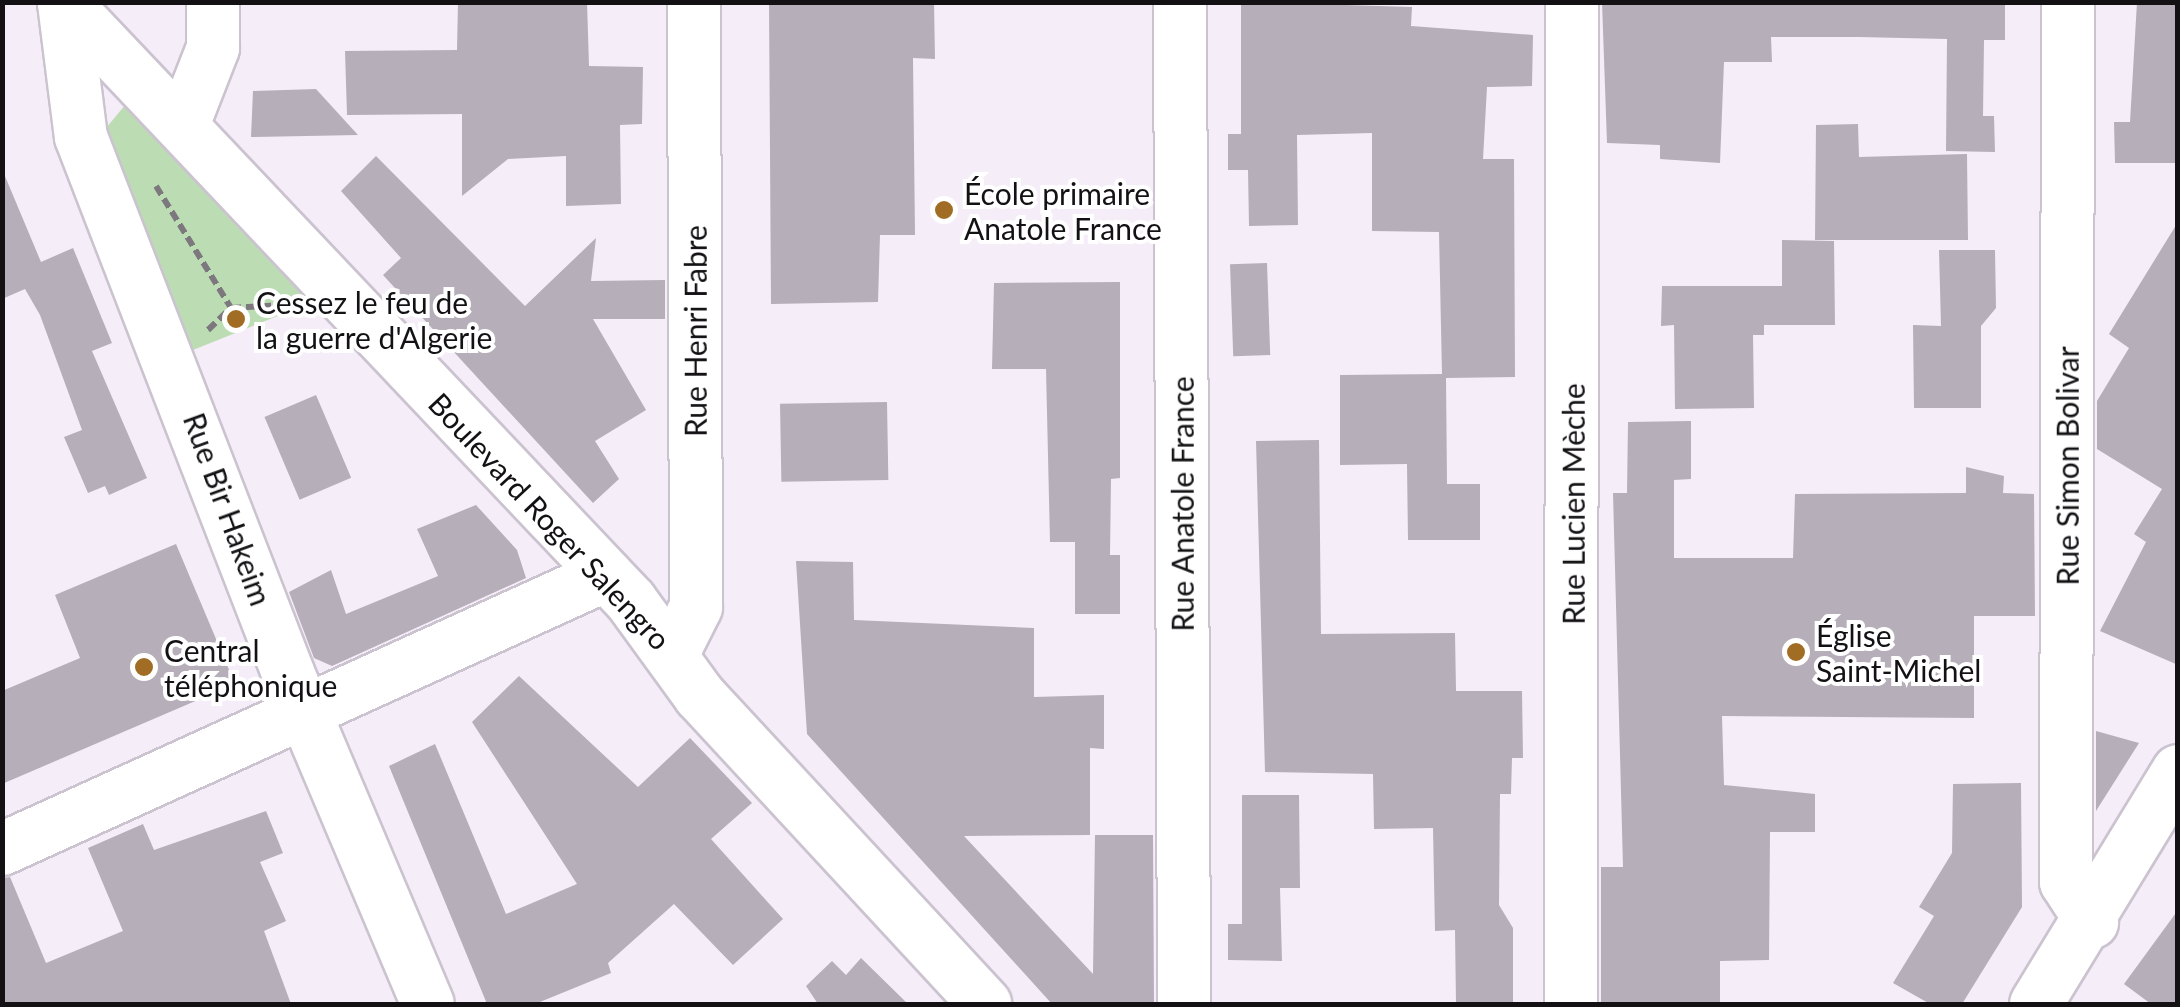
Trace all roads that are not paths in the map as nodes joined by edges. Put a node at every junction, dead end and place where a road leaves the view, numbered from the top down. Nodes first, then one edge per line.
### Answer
1 (213, 2) edge
2 (694, 2) edge
3 (1180, 2) edge
4 (1572, 2) edge
5 (2068, 2) edge
6 (64, 3) edge
7 (183, 125) junction
8 (606, 575) junction
9 (673, 653) junction
10 (304, 713) junction
11 (2178, 771) edge
12 (2, 849) edge
13 (2092, 922) junction
14 (2048, 1000) edge
15 (428, 1004) edge
16 (985, 1004) edge
17 (1184, 1004) edge
18 (1571, 1004) edge

1 - 7 street
2 - 9 street, Rue Henri Fabre
3 - 17 street, Rue Anatole France
4 - 18 street, Rue Lucien Mèche
5 - 13 street, Rue Simon Bolivar
6 - 7 street, Boulevard Roger Salengro
6 - 10 street, Rue Bir Hakeim
7 - 8 street, Boulevard Roger Salengro
8 - 9 street, Boulevard Roger Salengro
8 - 10 street
9 - 16 street, Boulevard Roger Salengro
10 - 12 street
10 - 15 street, Rue Bir Hakeim
11 - 13 street
13 - 14 street

